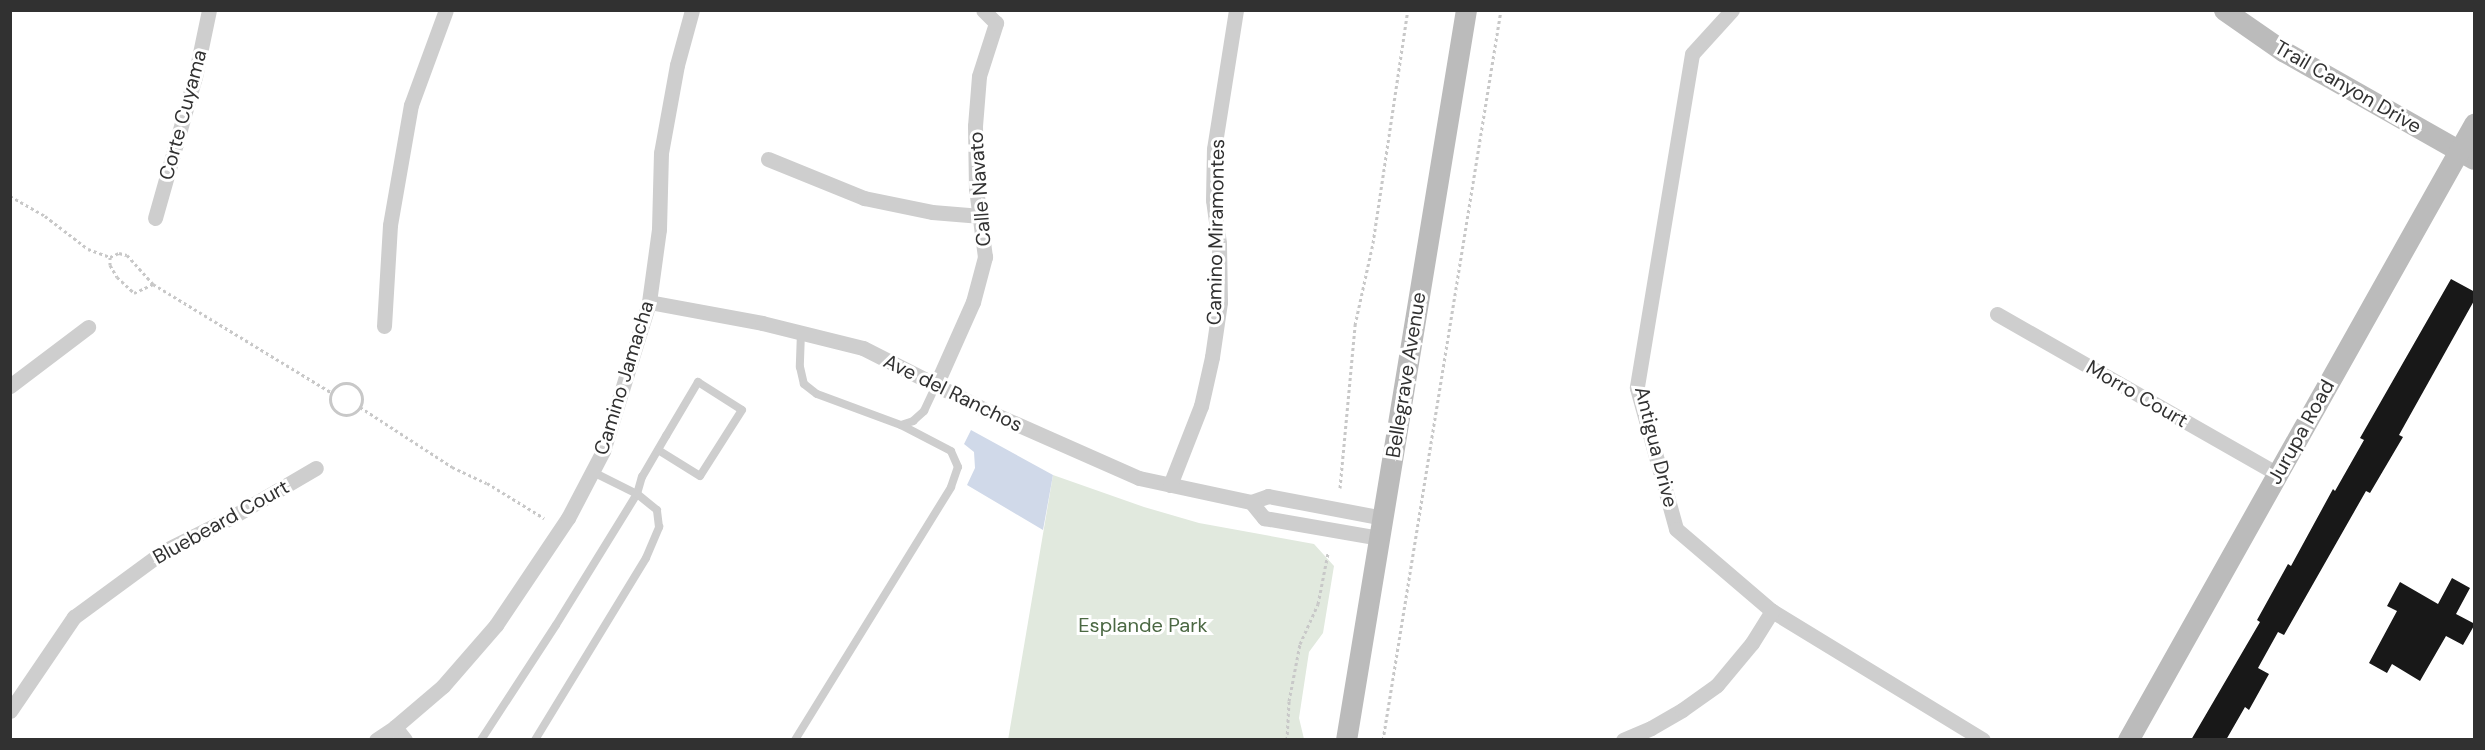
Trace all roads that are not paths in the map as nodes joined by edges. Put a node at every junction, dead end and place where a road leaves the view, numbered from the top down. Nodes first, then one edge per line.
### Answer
1 (209, 10) edge
2 (446, 10) edge
3 (692, 10) edge
4 (983, 10) edge
5 (1236, 10) edge
6 (1466, 10) edge
7 (1732, 10) edge
8 (2224, 10) edge
9 (2475, 124) edge
10 (2467, 154) edge
11 (768, 159) dead end
12 (981, 216) junction
13 (155, 218) dead end
14 (649, 302) junction
15 (1997, 314) dead end
16 (384, 326) dead end
17 (88, 327) dead end
18 (801, 332) junction
19 (936, 385) junction
20 (10, 386) edge
21 (901, 425) junction
22 (658, 450) junction
23 (316, 468) dead end
24 (592, 472) junction
25 (2277, 474) junction
26 (1170, 485) junction
27 (637, 494) junction
28 (1251, 502) junction
29 (1381, 528) junction
30 (1772, 611) junction
31 (10, 711) edge
32 (400, 733) edge
33 (376, 740) edge
34 (480, 740) edge
35 (535, 740) edge
36 (795, 740) edge
37 (1346, 740) edge
38 (1623, 740) edge
39 (1983, 740) edge
40 (2128, 740) edge

1 - 13 street, Corte Cuyama
2 - 16 street
3 - 14 street, Camino Jamacha
4 - 12 street, Calle Navato
5 - 26 street, Camino Miramontes
6 - 29 street, Bellegrave Avenue
7 - 30 street, Antigua Drive
8 - 10 street, Trail Canyon Drive
9 - 10 street, Jurupa Road
10 - 25 street, Jurupa Road
11 - 12 street
12 - 19 street, Calle Navato
14 - 18 street, Ave del Ranchos
14 - 24 street, Camino Jamacha
15 - 25 street, Morro Court
17 - 20 street
18 - 19 street, Ave del Ranchos
18 - 21 lane
19 - 21 lane
19 - 26 street, Ave del Ranchos
21 - 36 lane
22 - 22 lane
22 - 27 lane
23 - 31 street, Bluebeard Court
24 - 27 lane
24 - 32 street, Camino Jamacha
25 - 40 street, Jurupa Road
26 - 28 street, Ave del Ranchos
27 - 34 lane
27 - 35 lane
28 - 29 street, Ave del Ranchos
28 - 29 street, Ave del Ranchos
29 - 37 street, Bellegrave Avenue
30 - 38 street
30 - 39 street, Antigua Drive
32 - 33 street, Camino Jamacha

